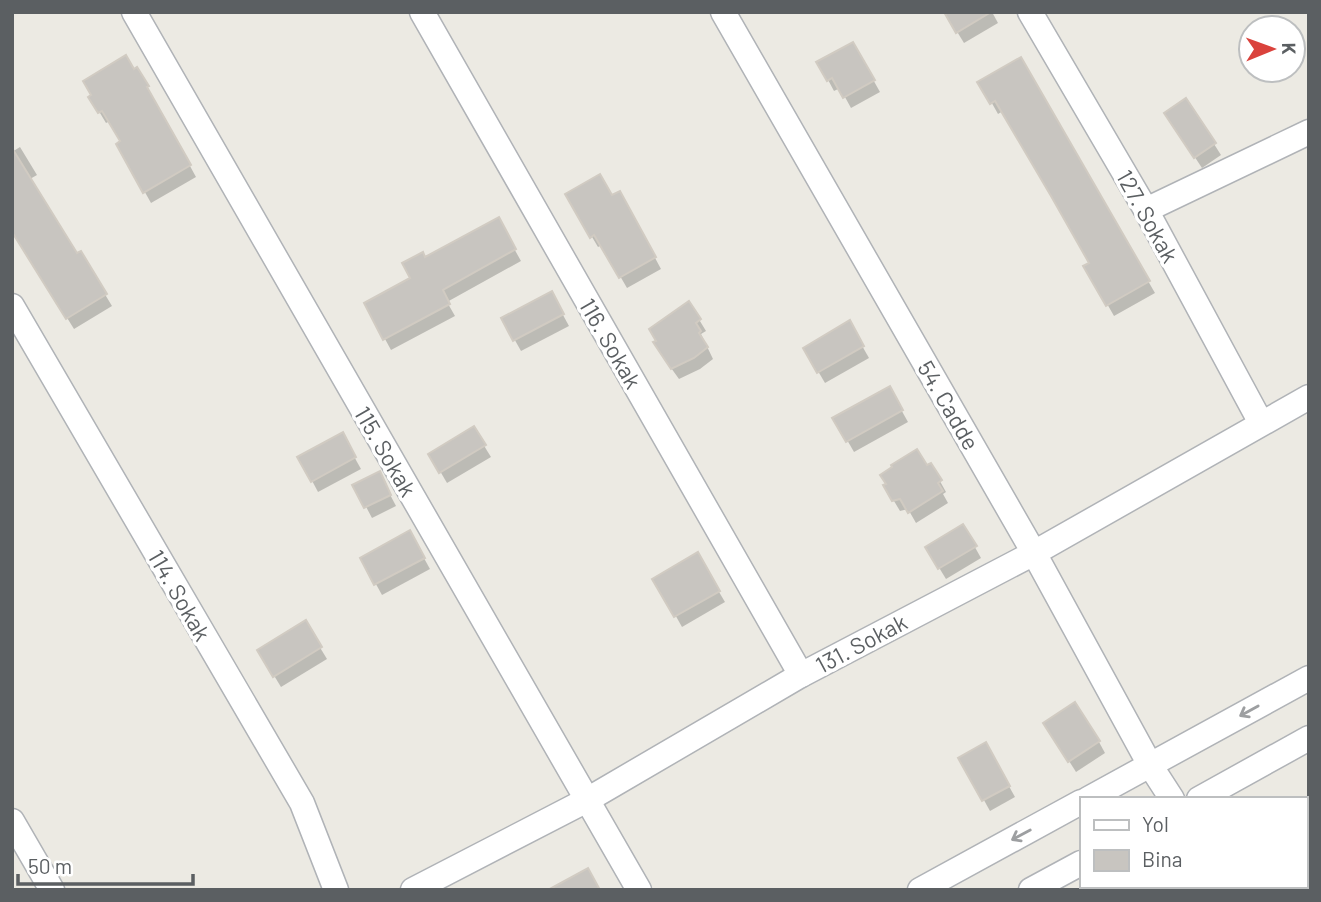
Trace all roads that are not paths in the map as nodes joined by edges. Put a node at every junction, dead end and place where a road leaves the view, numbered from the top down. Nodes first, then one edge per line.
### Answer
1 (134, 12) edge
2 (422, 12) edge
3 (723, 12) edge
4 (1030, 12) edge
5 (1309, 132) edge
6 (1146, 211) junction
7 (12, 306) edge
8 (1309, 397) edge
9 (1261, 422) junction
10 (1034, 552) junction
11 (801, 675) junction
12 (1309, 678) edge
13 (1309, 738) edge
14 (1150, 765) junction
15 (1092, 797) edge
16 (1171, 797) edge
17 (1203, 797) edge
18 (587, 800) junction
19 (1080, 803) edge
20 (12, 821) edge
21 (1080, 864) edge
22 (52, 890) edge
23 (336, 890) edge
24 (413, 890) edge
25 (639, 890) edge
26 (920, 890) edge
27 (1031, 890) edge

1 - 18 street, 115. Sokak
2 - 11 street, 116. Sokak
3 - 10 street, 54. Cadde
4 - 6 street, 127. Sokak
5 - 6 street
6 - 9 street, 127. Sokak
7 - 23 street, 114. Sokak
8 - 9 street, 131. Sokak
9 - 10 street, 131. Sokak
10 - 11 street, 131. Sokak
10 - 14 street, 54. Cadde
11 - 18 street, 131. Sokak
12 -> 14 street
13 - 17 street
14 - 15 street
14 - 16 street, 54. Cadde
18 - 24 street, 131. Sokak
18 - 25 street, 115. Sokak
19 -> 26 street
20 - 22 street
21 - 27 street

